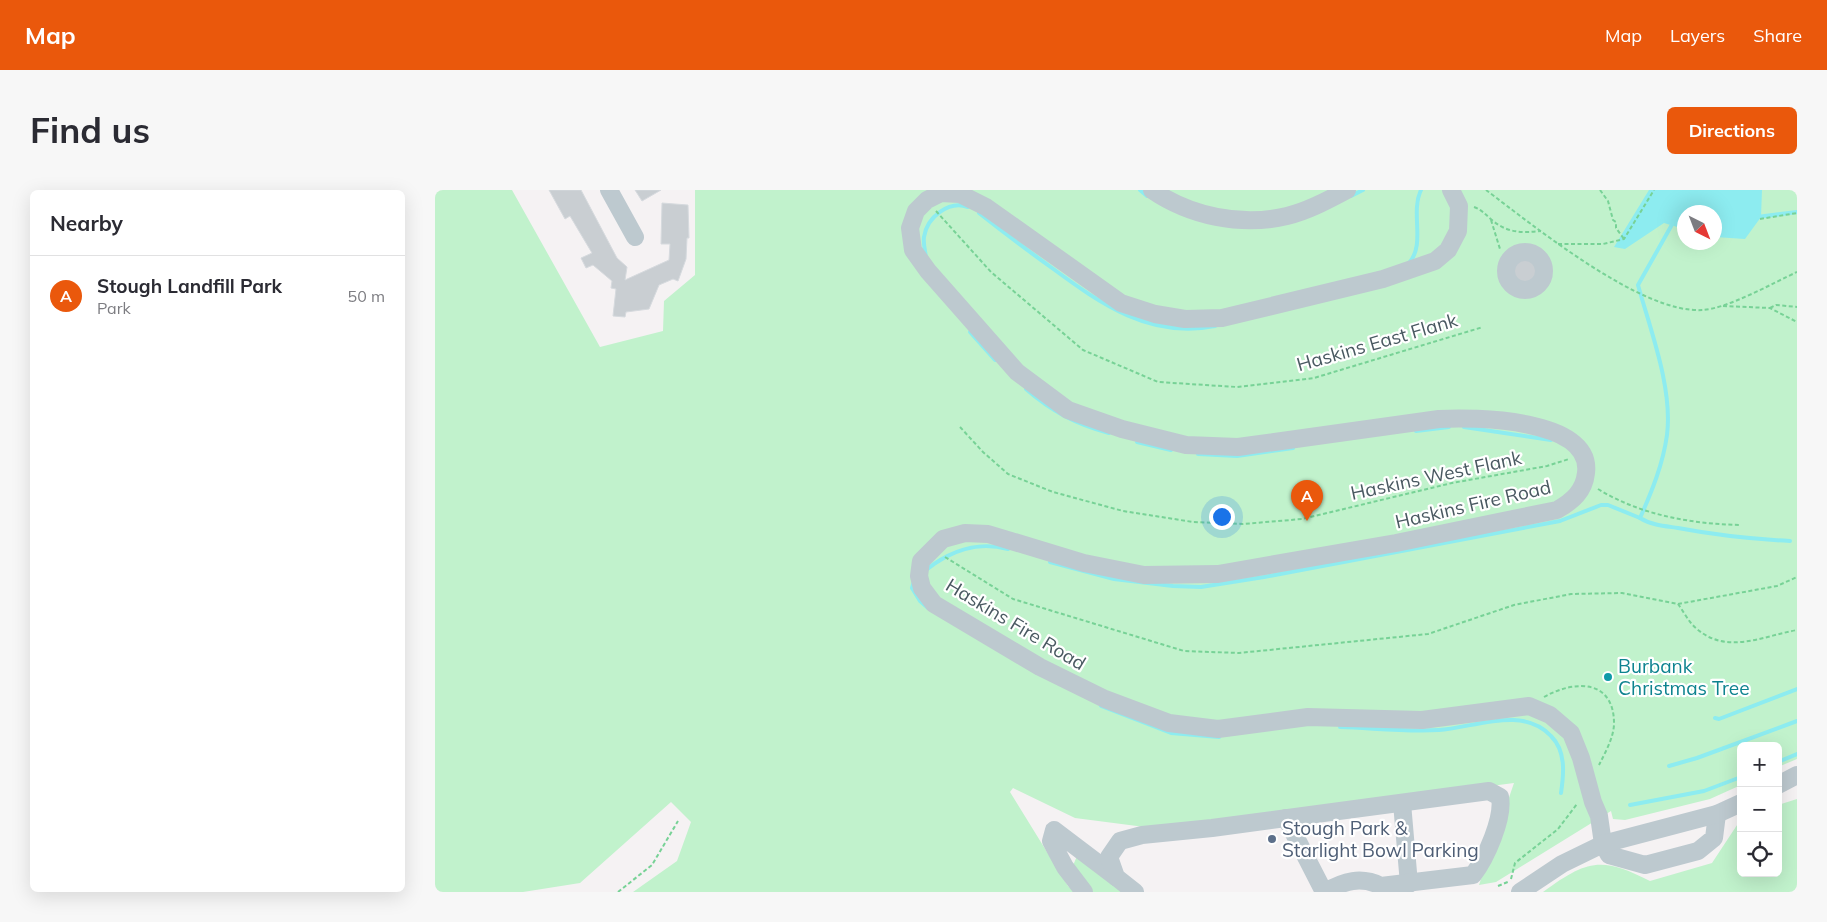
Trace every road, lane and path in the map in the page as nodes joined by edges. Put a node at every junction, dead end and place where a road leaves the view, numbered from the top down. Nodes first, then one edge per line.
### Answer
1 (609, 190) edge
2 (1152, 190) edge
3 (1347, 190) edge
4 (1451, 190) edge
5 (1486, 190) edge
6 (1600, 190) edge
7 (1654, 190) edge
8 (927, 200) junction
9 (1459, 206) junction
10 (1797, 213) edge
11 (1760, 219) dead end
12 (1491, 220) junction
13 (1541, 231) junction
14 (635, 238) dead end
15 (1624, 239) junction
16 (1558, 244) junction
17 (1505, 255) dead end
18 (1797, 272) edge
19 (1720, 306) junction
20 (1797, 306) edge
21 (1770, 308) junction
22 (1797, 322) edge
23 (1483, 326) dead end
24 (960, 427) dead end
25 (1583, 455) junction
26 (1585, 482) junction
27 (1740, 525) dead end
28 (932, 549) junction
29 (1797, 577) edge
30 (1678, 604) junction
31 (1797, 630) edge
32 (1797, 775) edge
33 (1782, 783) edge
34 (1402, 803) junction
35 (1737, 805) edge
36 (1717, 814) junction
37 (1286, 818) junction
38 (677, 821) dead end
39 (1603, 844) junction
40 (1522, 856) dead end
41 (1116, 877) junction
42 (1409, 884) junction
43 (1464, 885) edge
44 (1515, 887) edge
45 (618, 892) edge
46 (1084, 892) edge
47 (1135, 892) edge
48 (1324, 892) edge

1 - 14 street
2 - 3 street
4 - 9 street
5 - 13 path
6 - 15 path
7 - 15 path
8 - 9 street
8 - 23 path, Haskins East Flank
8 - 25 street
9 - 12 path
10 - 11 path
12 - 13 path
12 - 17 path
13 - 16 path
15 - 16 path
16 - 19 path
18 - 19 path
19 - 21 path
20 - 21 path
21 - 22 path
24 - 25 path, Haskins West Flank
25 - 26 street
26 - 27 path
26 - 28 street, Haskins Fire Road
28 - 30 path
28 - 39 street, Haskins Fire Road
29 - 30 path
30 - 31 path
32 - 33 street
34 - 37 street
34 - 42 street
34 - 43 street
35 - 36 street
36 - 39 street
36 - 39 street
37 - 41 street
37 - 48 street
38 - 45 path
39 - 44 street
40 - 44 path
41 - 46 street
41 - 47 street
42 - 43 street
42 - 48 street

